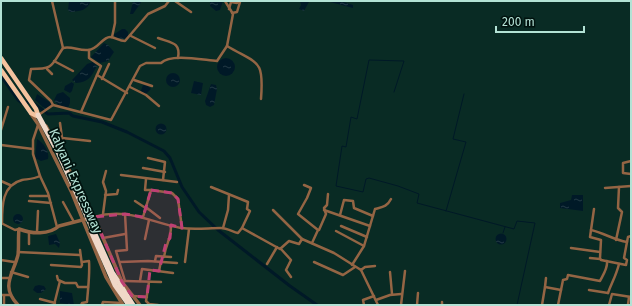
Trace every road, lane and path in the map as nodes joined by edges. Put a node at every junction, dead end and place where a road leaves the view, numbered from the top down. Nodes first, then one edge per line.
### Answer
1 (52, 1) edge
2 (115, 1) edge
3 (169, 1) edge
4 (175, 1) edge
5 (225, 1) edge
6 (240, 1) edge
7 (229, 9) junction
8 (191, 12) dead end
9 (232, 13) junction
10 (131, 36) junction
11 (112, 37) junction
12 (158, 38) dead end
13 (227, 46) junction
14 (63, 48) junction
15 (155, 48) dead end
16 (89, 50) junction
17 (1, 58) edge
18 (178, 58) junction
19 (54, 61) junction
20 (109, 64) dead end
21 (47, 69) junction
22 (1, 70) edge
23 (73, 71) dead end
24 (52, 74) dead end
25 (97, 75) junction
26 (102, 78) junction
27 (134, 80) junction
28 (152, 86) dead end
29 (130, 87) junction
30 (127, 93) junction
31 (261, 99) dead end
32 (54, 105) junction
33 (8, 106) dead end
34 (159, 106) dead end
35 (81, 112) junction
36 (31, 113) junction
37 (38, 114) junction
38 (60, 123) dead end
39 (38, 124) junction
40 (1, 130) edge
41 (53, 137) junction
42 (62, 138) junction
43 (90, 141) dead end
44 (1, 145) edge
45 (33, 149) junction
46 (148, 158) dead end
47 (631, 161) edge
48 (143, 168) dead end
49 (106, 171) dead end
50 (165, 172) junction
51 (631, 174) edge
52 (121, 175) dead end
53 (40, 176) junction
54 (146, 179) junction
55 (163, 180) junction
56 (1, 181) edge
57 (176, 182) dead end
58 (10, 185) junction
59 (304, 185) dead end
60 (211, 186) dead end
61 (631, 186) edge
62 (620, 187) junction
63 (605, 188) dead end
64 (118, 190) dead end
65 (151, 190) junction
66 (229, 194) junction
67 (328, 194) dead end
68 (105, 195) junction
69 (30, 196) dead end
70 (49, 196) junction
71 (391, 199) dead end
72 (29, 201) dead end
73 (135, 201) dead end
74 (63, 202) dead end
75 (51, 203) junction
76 (147, 208) junction
77 (594, 209) dead end
78 (273, 210) dead end
79 (324, 210) junction
80 (38, 211) dead end
81 (103, 214) junction
82 (125, 214) junction
83 (340, 215) junction
84 (373, 216) junction
85 (94, 217) junction
86 (143, 217) junction
87 (160, 218) dead end
88 (84, 220) junction
89 (149, 220) junction
90 (74, 222) junction
91 (2, 223) edge
92 (171, 226) junction
93 (341, 226) dead end
94 (370, 226) junction
95 (57, 227) junction
96 (182, 228) junction
97 (221, 228) junction
98 (242, 228) junction
99 (19, 229) junction
100 (189, 229) junction
101 (318, 230) junction
102 (591, 230) junction
103 (336, 231) dead end
104 (29, 232) junction
105 (37, 232) junction
106 (125, 234) junction
107 (631, 236) edge
108 (103, 238) junction
109 (367, 238) junction
110 (145, 239) dead end
111 (302, 239) junction
112 (616, 240) junction
113 (627, 242) junction
114 (312, 243) junction
115 (29, 244) dead end
116 (364, 246) junction
117 (277, 247) junction
118 (571, 248) dead end
119 (282, 249) junction
120 (80, 250) dead end
121 (18, 252) junction
122 (600, 252) junction
123 (80, 255) junction
124 (164, 257) junction
125 (171, 257) dead end
126 (590, 258) dead end
127 (600, 259) junction
128 (1, 260) edge
129 (155, 261) junction
130 (161, 261) junction
131 (607, 261) junction
132 (14, 262) junction
133 (82, 262) junction
134 (119, 262) junction
135 (185, 262) dead end
136 (314, 262) dead end
137 (177, 263) dead end
138 (267, 264) dead end
139 (619, 264) junction
140 (51, 265) dead end
141 (354, 266) junction
142 (375, 266) dead end
143 (361, 270) junction
144 (159, 271) junction
145 (405, 271) dead end
146 (11, 272) junction
147 (390, 272) dead end
148 (173, 273) dead end
149 (57, 276) dead end
150 (28, 277) dead end
151 (291, 277) dead end
152 (1, 278) edge
153 (10, 278) junction
154 (546, 278) dead end
155 (60, 281) junction
156 (140, 281) junction
157 (123, 282) junction
158 (149, 282) junction
159 (161, 282) dead end
160 (88, 287) junction
161 (545, 287) junction
162 (561, 290) junction
163 (589, 290) dead end
164 (418, 293) dead end
165 (608, 293) junction
166 (392, 294) junction
167 (401, 294) junction
168 (612, 294) junction
169 (11, 295) junction
170 (3, 296) edge
171 (132, 296) junction
172 (374, 296) junction
173 (147, 297) junction
174 (630, 297) edge
175 (40, 299) dead end
176 (376, 300) junction
177 (55, 304) edge
178 (123, 304) edge
179 (4, 305) edge
180 (18, 305) edge
181 (81, 305) edge
182 (102, 305) edge
183 (129, 305) edge
184 (133, 305) edge
185 (140, 305) edge
186 (158, 305) edge
187 (364, 305) edge
188 (378, 305) edge
189 (400, 305) edge
190 (416, 305) edge
191 (542, 305) edge
192 (558, 305) edge
193 (610, 305) edge
194 (628, 305) edge

1 - 14 street
2 - 11 street
3 - 10 street
4 - 8 street
5 - 7 street
6 - 7 street
6 - 9 street
7 - 9 street
9 - 13 street
10 - 11 street
10 - 15 street
11 - 16 street
12 - 18 street
13 - 18 street
13 - 31 street
14 - 16 street
14 - 19 street
16 - 25 street
17 - 37 highway, Kalyani Expressway
18 - 27 street
19 - 21 street
19 - 23 street
20 - 26 street
21 - 24 street
21 - 32 street
22 - 36 highway, Kalyani Expressway
25 - 26 street
25 - 35 street
26 - 30 street
27 - 28 street
27 - 29 street
29 - 30 street
29 - 34 street
30 - 35 street
32 - 35 street
32 - 37 street
33 - 40 street
36 - 37 highway
36 - 39 street, Kalyani Expressway
37 - 41 street, Kalyani Expressway
37 - 183 highway, Kalyani Expressway, bridge
37 - 184 highway, Kalyani Expressway, bridge
38 - 42 street
39 - 45 street
39 - 88 street, Kalyani Expressway
41 - 42 street
41 - 85 street, Kalyani Expressway
42 - 43 street
44 - 45 street
45 - 53 street
46 - 50 street
47 - 51 street
48 - 50 street
49 - 68 street
50 - 55 street
52 - 54 street
53 - 58 street
53 - 70 street
54 - 55 street
54 - 65 street
55 - 57 street
56 - 58 street
58 - 91 street
59 - 101 street
60 - 66 street
61 - 62 street
62 - 63 street
62 - 112 street
64 - 68 street
65 - 76 street
65 - 96 street
66 - 97 street
66 - 98 street
67 - 79 street
68 - 81 street
69 - 70 street
70 - 75 street
71 - 84 street
72 - 75 street
73 - 76 street
74 - 90 street
75 - 95 street
76 - 86 street
76 - 87 street
77 - 102 street
78 - 111 street
79 - 83 street
79 - 101 street
80 - 105 street
81 - 82 street
81 - 85 street
82 - 86 street
82 - 106 street
83 - 84 street
83 - 94 street
84 - 94 street
85 - 88 street
85 - 108 street, Kalyani Expressway
86 - 89 street
88 - 90 street
88 - 178 street, Kalyani Expressway
89 - 92 street
89 - 110 street
90 - 95 street
91 - 99 street
92 - 96 street
92 - 124 street
93 - 109 street
94 - 109 street
95 - 105 street
96 - 100 street
97 - 98 street
97 - 100 street
98 - 117 street
99 - 104 street
99 - 121 street
100 - 135 street
101 - 114 street
102 - 112 street
102 - 122 street
103 - 116 street
104 - 105 street
104 - 115 street
106 - 108 street
106 - 134 street
107 - 113 street
108 - 157 street, Kalyani Expressway
109 - 116 street
111 - 114 street
111 - 119 street
112 - 113 street
113 - 139 street
114 - 141 street
116 - 141 street
117 - 119 street
117 - 138 street
118 - 122 street
119 - 151 street
120 - 123 street
121 - 123 street
121 - 132 street
122 - 127 street
123 - 133 street
124 - 125 street
124 - 129 street
126 - 127 street
127 - 131 street
128 - 132 street
129 - 130 street
129 - 134 street
130 - 137 street
130 - 144 street
131 - 139 street
131 - 162 street
132 - 146 street
133 - 140 street
133 - 160 street
134 - 157 street
136 - 141 street
139 - 165 street
141 - 143 street
142 - 143 street
143 - 172 street
144 - 148 street
144 - 156 street
145 - 167 street
146 - 150 street
146 - 153 street
147 - 166 street
149 - 155 street
152 - 153 street
153 - 169 street
154 - 161 street
155 - 160 street
155 - 177 street
156 - 157 street
156 - 158 street
157 - 171 street, Kalyani Expressway
158 - 159 street
158 - 173 street
160 - 181 street
161 - 162 street
161 - 191 street
162 - 192 street
163 - 165 street
164 - 190 street
165 - 168 street
166 - 167 street
166 - 176 street
167 - 189 street
168 - 174 street
168 - 193 street
169 - 170 street
169 - 180 street
170 - 179 street
171 - 173 street
171 - 185 street, Kalyani Expressway
172 - 176 street
172 - 187 street
173 - 186 street
174 - 194 street
175 - 177 street
176 - 188 street
178 - 182 street

